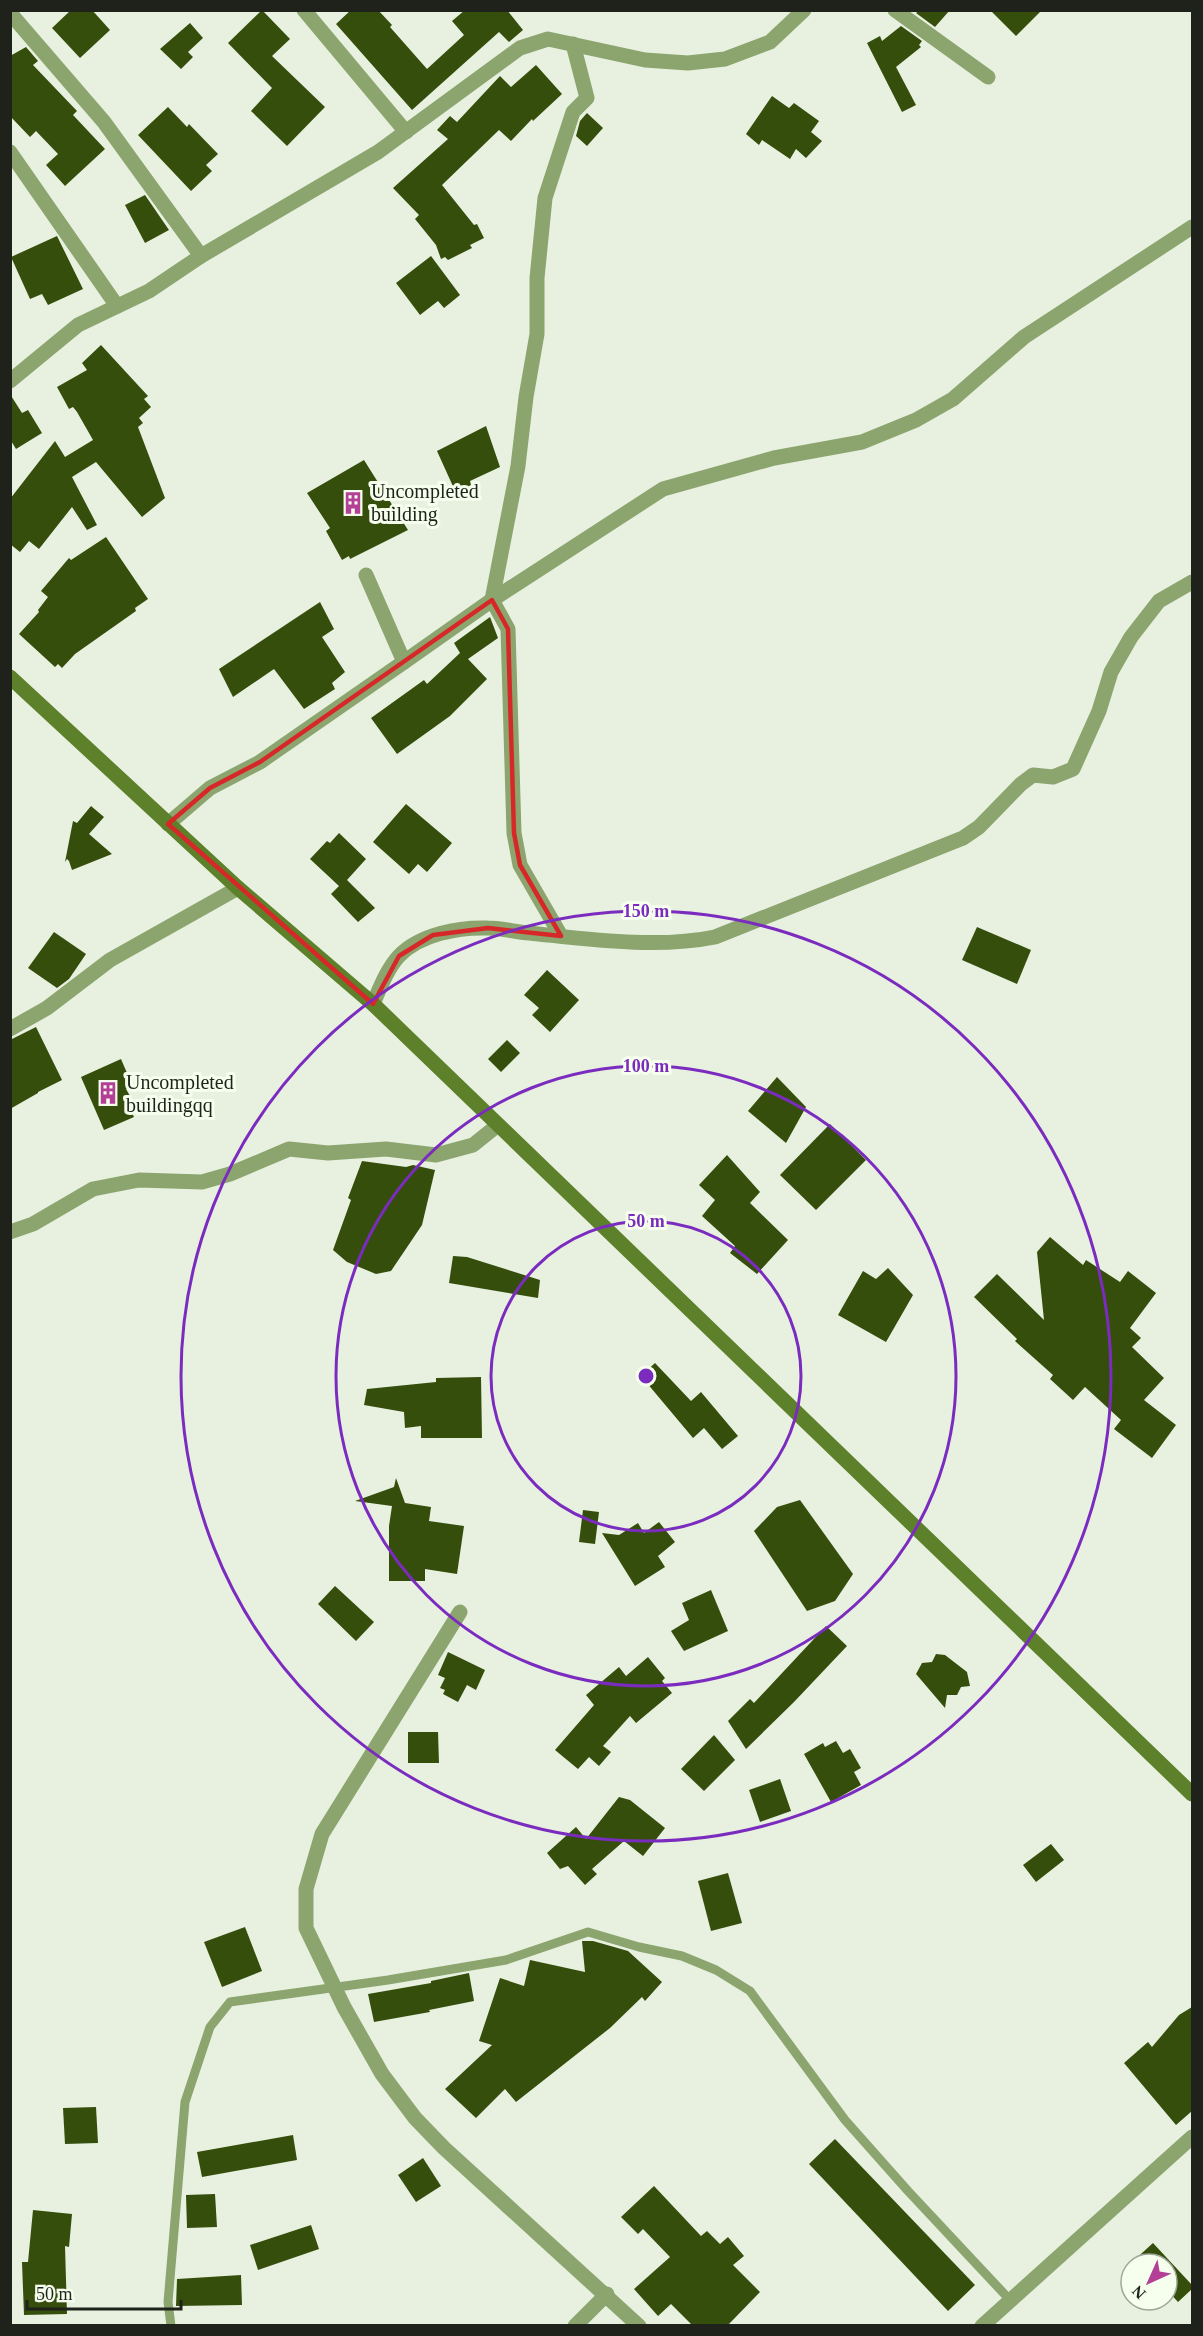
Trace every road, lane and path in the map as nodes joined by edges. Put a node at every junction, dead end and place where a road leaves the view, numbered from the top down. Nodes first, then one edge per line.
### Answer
1 (304, 10) edge
2 (804, 10) edge
3 (895, 10) edge
4 (10, 13) edge
5 (573, 44) junction
6 (988, 77) dead end
7 (406, 132) junction
8 (10, 152) edge
9 (1192, 227) edge
10 (201, 256) junction
11 (117, 306) junction
12 (10, 381) edge
13 (366, 575) dead end
14 (1192, 582) edge
15 (492, 600) junction
16 (404, 662) junction
17 (10, 677) edge
18 (168, 824) junction
19 (238, 888) junction
20 (561, 936) junction
21 (372, 1004) junction
22 (10, 1029) edge
23 (498, 1125) junction
24 (10, 1232) edge
25 (460, 1612) dead end
26 (1192, 1794) edge
27 (336, 1987) junction
28 (1192, 2137) edge
29 (607, 2294) junction
30 (1010, 2300) junction
31 (171, 2325) edge
32 (575, 2325) edge
33 (639, 2325) edge
34 (982, 2325) edge

1 - 7 street
2 - 5 street
3 - 6 street
4 - 10 street
5 - 7 street
5 - 15 street
7 - 10 street
8 - 11 street
9 - 15 street
10 - 11 street
11 - 12 street
13 - 16 street
14 - 20 street
15 - 16 street
15 - 20 street
16 - 18 street
17 - 18 main road
18 - 19 main road
19 - 21 main road
19 - 22 street
20 - 21 street
21 - 23 main road
23 - 24 street
23 - 26 main road
25 - 27 street
27 - 29 street
27 - 30 lane
27 - 31 lane
28 - 30 street
29 - 32 street
29 - 33 street
30 - 34 street

